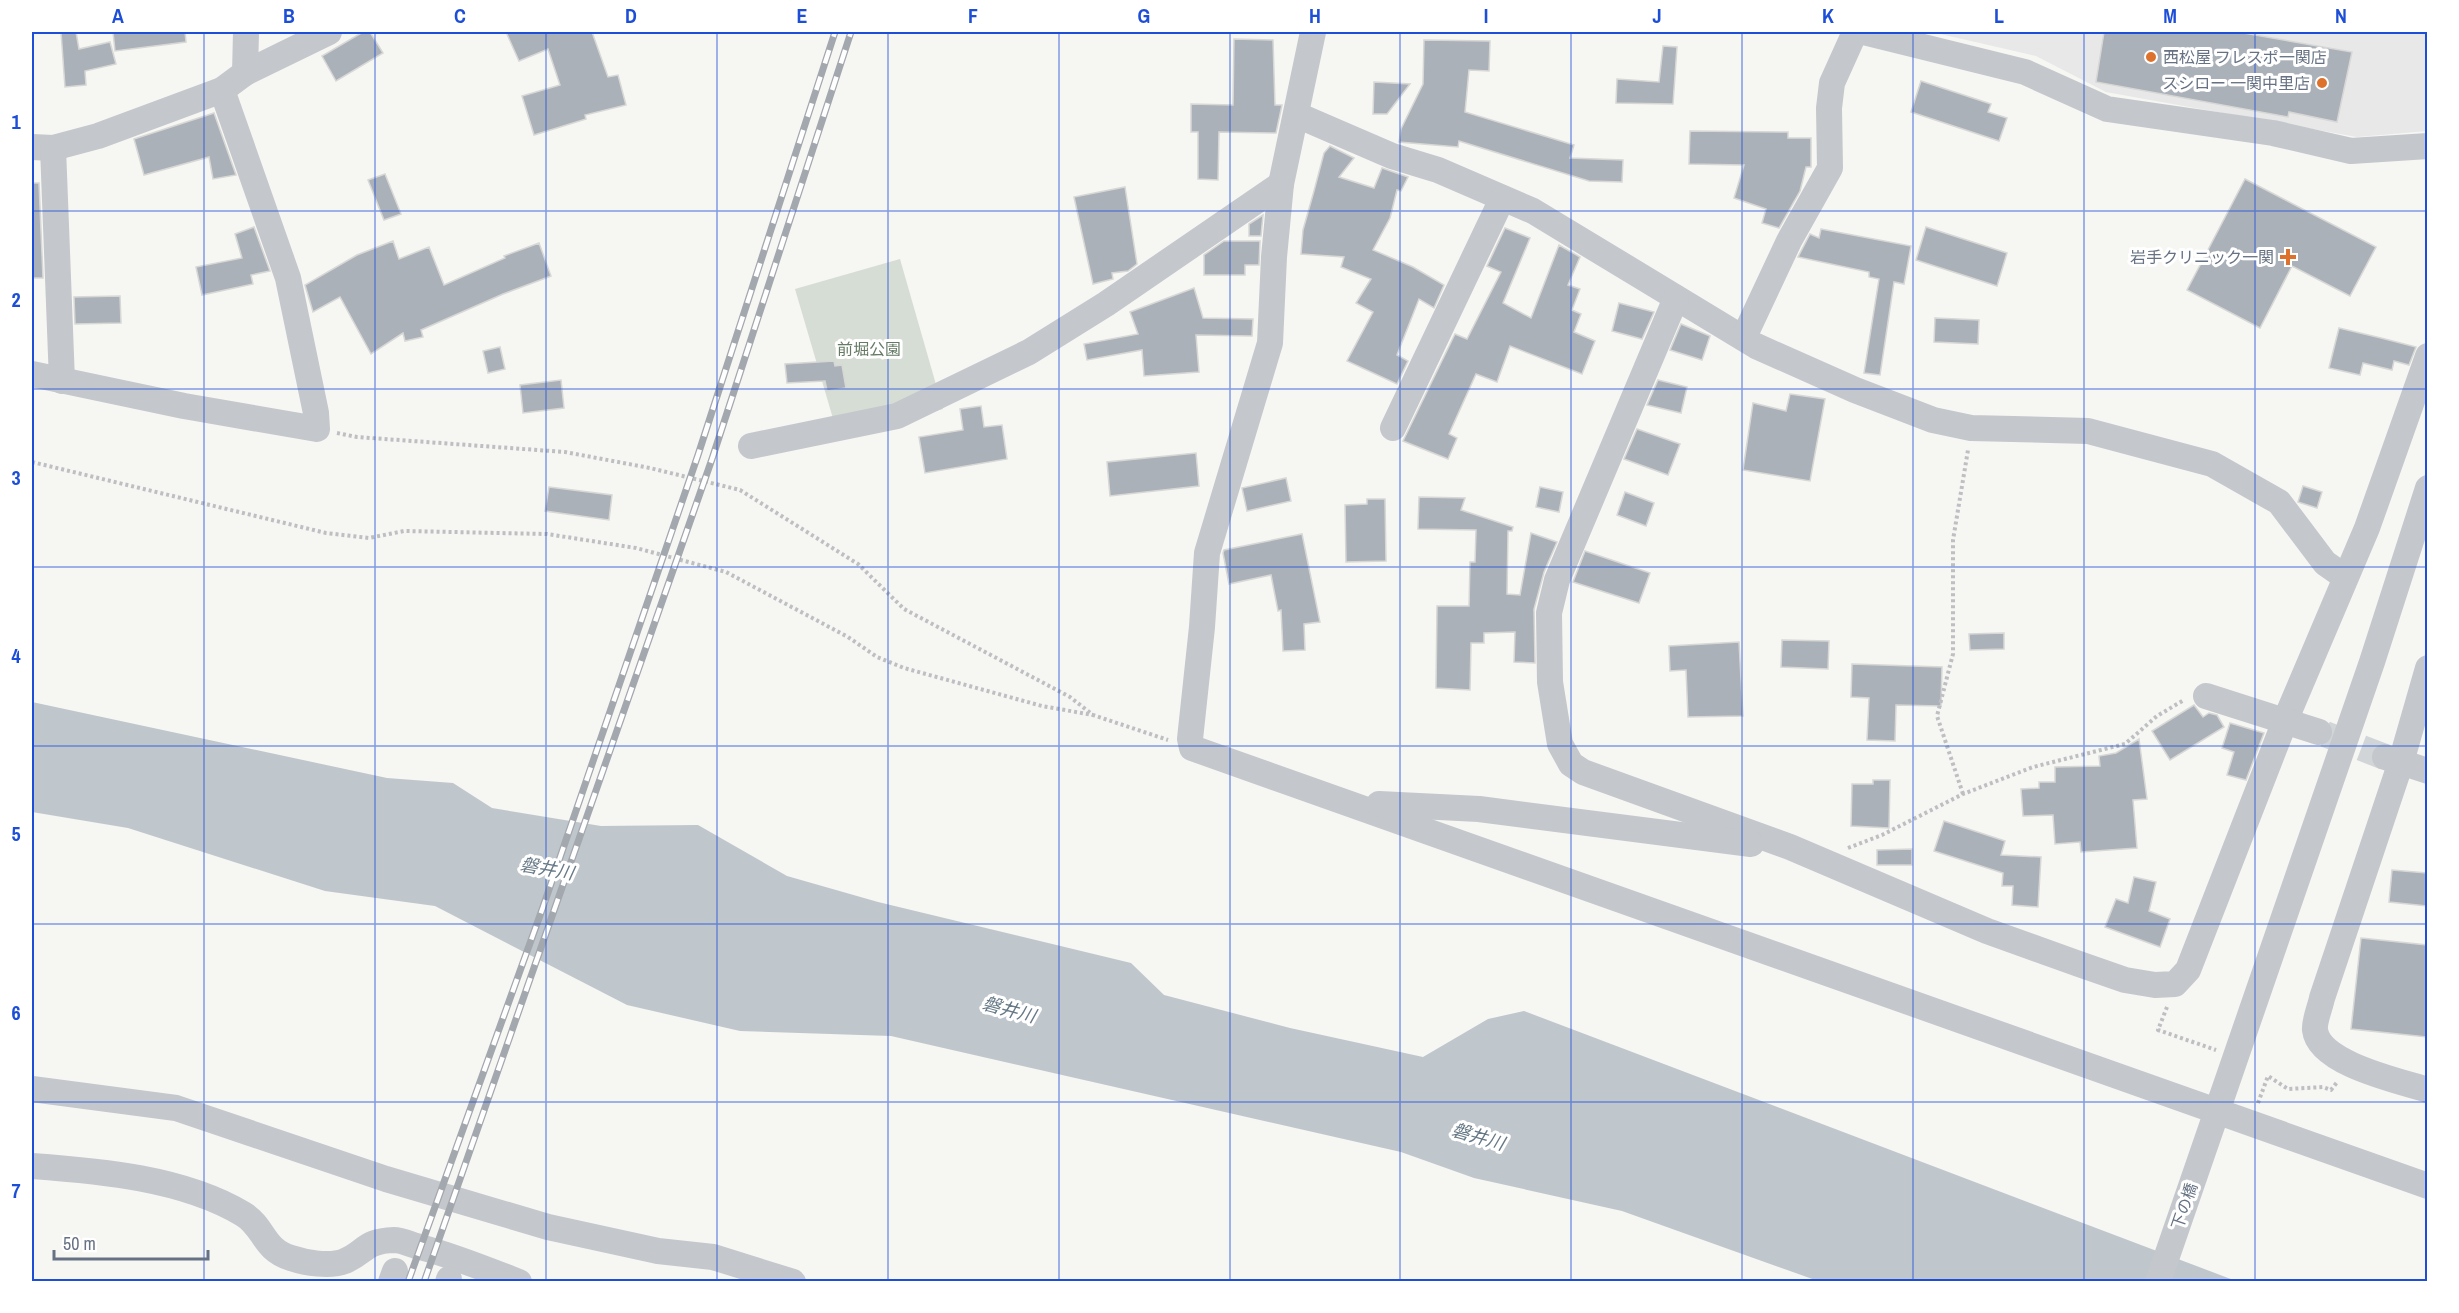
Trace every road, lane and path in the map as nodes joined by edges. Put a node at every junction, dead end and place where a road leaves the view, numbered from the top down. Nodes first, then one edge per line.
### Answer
1 (246, 32) edge
2 (329, 32) edge
3 (1313, 32) edge
4 (1855, 32) edge
5 (1863, 32) edge
6 (245, 74) junction
7 (222, 90) junction
8 (1298, 115) junction
9 (2427, 146) edge
10 (42, 148) edge
11 (1281, 184) junction
12 (1502, 199) junction
13 (1676, 298) junction
14 (1744, 337) junction
15 (2427, 356) edge
16 (32, 374) edge
17 (62, 381) junction
18 (1393, 428) dead end
19 (1971, 428) junction
20 (317, 429) junction
21 (751, 446) dead end
22 (32, 462) edge
23 (2427, 489) edge
24 (2345, 577) junction
25 (2427, 668) edge
26 (2206, 696) joint
27 (1093, 715) junction
28 (2285, 721) junction
29 (2319, 732) tunnel mouth
30 (1192, 748) junction
31 (2393, 759) junction
32 (2427, 771) edge
33 (1963, 794) junction
34 (1350, 803) junction
35 (1790, 847) junction
36 (1845, 849) dead end
37 (2175, 984) junction
38 (2216, 1050) dead end
39 (2332, 1074) dead end
40 (32, 1089) edge
41 (2427, 1090) edge
42 (2214, 1120) junction
43 (2251, 1123) junction
44 (32, 1166) edge
45 (2427, 1186) edge
46 (519, 1281) edge
47 (793, 1281) edge
48 (2158, 1281) edge

1 - 6 street
2 - 6 street
3 - 8 street
4 - 14 street
5 - 9 street
6 - 7 street
7 - 10 street
7 - 20 street
8 - 11 street
8 - 12 street
10 - 17 street
11 - 21 street
11 - 30 street
12 - 13 street
12 - 18 street
13 - 14 street
13 - 35 street
14 - 19 street
15 - 24 street
16 - 17 street
17 - 20 street
19 - 24 street
19 - 33 path
20 - 27 path
22 - 27 path
23 - 42 street, 下の橋
24 - 28 street
25 - 31 street
26 - 28 street
26 - 33 path
27 - 30 path
28 - 29 street
28 - 37 street
30 - 34 street
31 - 32 street
31 - 41 street
33 - 36 path
34 - 35 street
34 - 42 street
35 - 37 street
37 - 38 path
39 - 43 path
40 - 47 street
42 - 43 street
42 - 48 street, 下の橋
43 - 45 street
44 - 46 street

